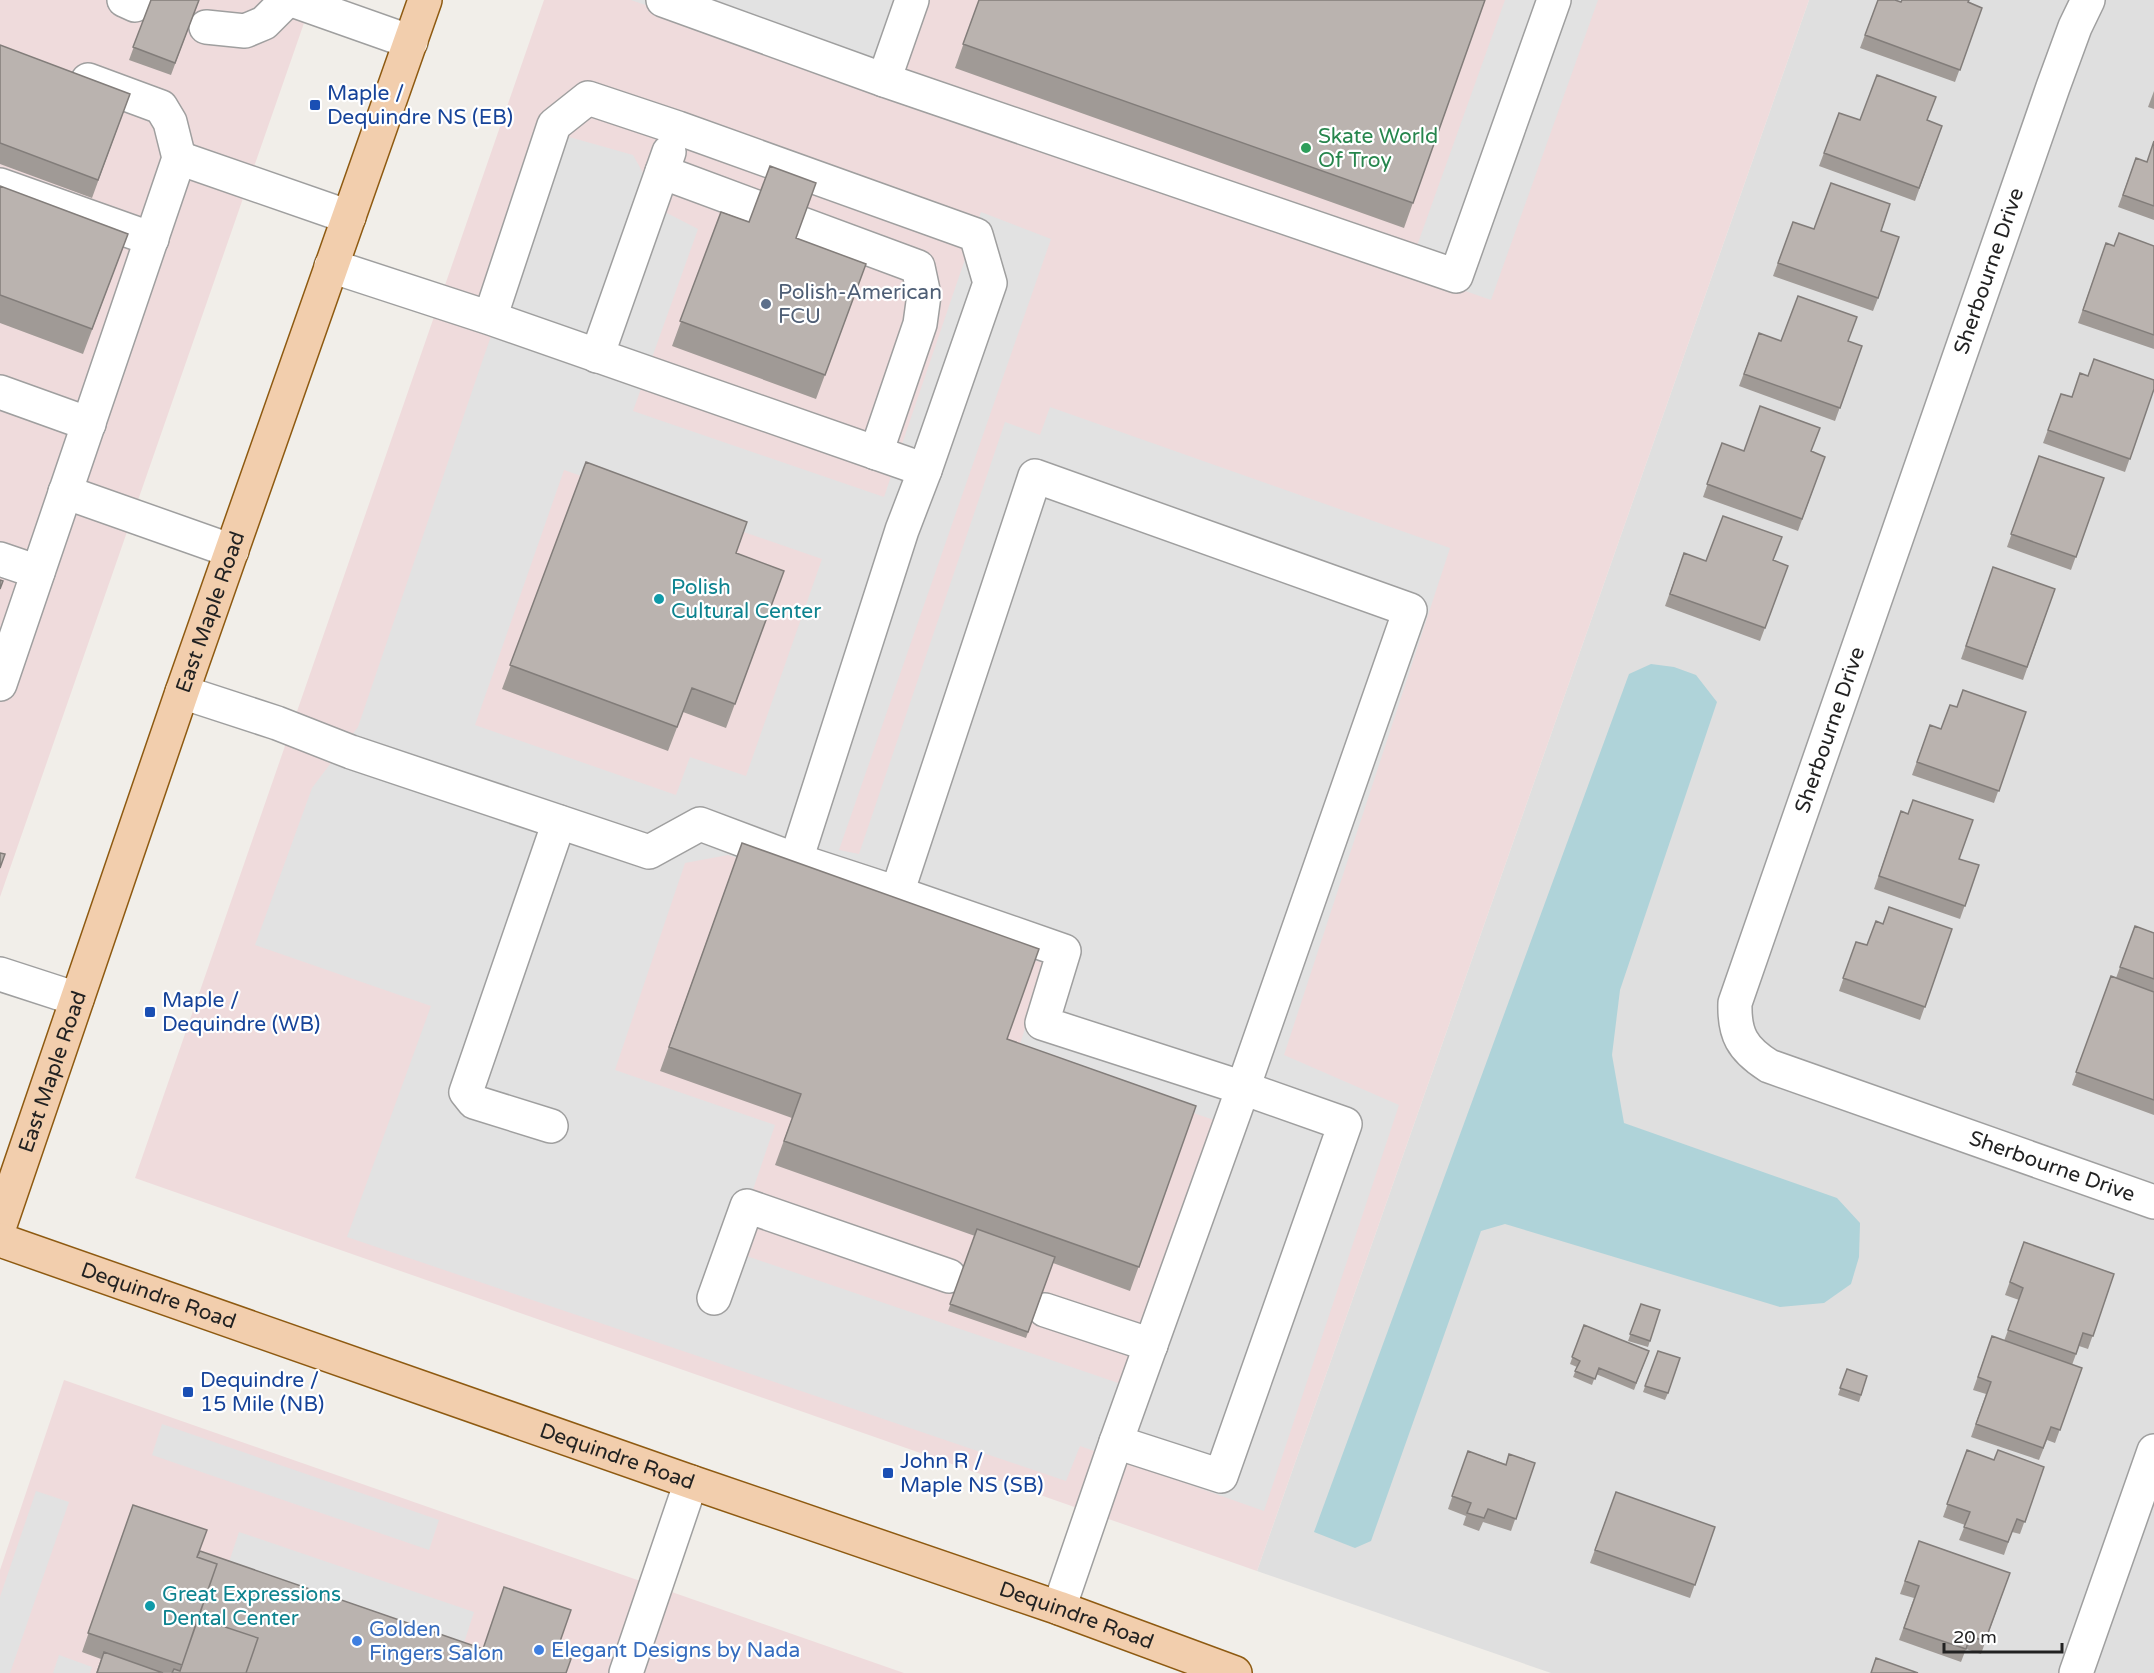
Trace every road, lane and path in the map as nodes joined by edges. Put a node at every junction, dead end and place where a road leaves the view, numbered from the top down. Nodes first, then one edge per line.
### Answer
1 (290, 0) edge
2 (425, 0) edge
3 (663, 0) edge
4 (912, 0) edge
5 (1554, 0) edge
6 (2088, 0) edge
7 (206, 27) dead end
8 (411, 42) junction
9 (64, 72) edge
10 (884, 80) junction
11 (678, 128) junction
12 (179, 158) junction
13 (662, 171) junction
14 (0, 185) edge
15 (349, 218) junction
16 (152, 239) junction
17 (331, 266) junction
18 (490, 318) junction
19 (597, 356) junction
20 (0, 392) edge
21 (88, 424) junction
22 (876, 453) junction
23 (925, 470) junction
24 (65, 492) junction
25 (232, 551) junction
26 (0, 559) edge
27 (38, 572) junction
28 (0, 684) edge
29 (182, 692) junction
30 (560, 822) junction
31 (796, 860) junction
32 (897, 893) junction
33 (0, 974) edge
34 (77, 999) junction
35 (1243, 1088) junction
36 (551, 1126) dead end
37 (2154, 1202) edge
38 (0, 1225) edge
39 (0, 1240) edge
40 (949, 1276) dead end
41 (714, 1298) dead end
42 (1046, 1310) dead end
43 (1151, 1345) junction
44 (1116, 1442) junction
45 (2154, 1451) edge
46 (692, 1482) junction
47 (1059, 1608) junction
48 (1179, 1664) edge
49 (626, 1673) edge
50 (1235, 1673) edge
51 (2076, 1673) edge

1 - 7 street
1 - 8 street
2 - 8 main road, East Maple Road
3 - 10 street
4 - 10 street
5 - 10 street
6 - 37 street, Sherbourne Drive
8 - 15 main road, East Maple Road
9 - 12 street
11 - 13 street
11 - 18 street
11 - 23 street
12 - 15 street
12 - 16 street
13 - 19 street
13 - 22 street
14 - 16 street
15 - 17 main road, East Maple Road
16 - 21 street
17 - 18 street
17 - 25 main road, East Maple Road
18 - 19 street
19 - 22 street
20 - 21 street
21 - 24 street
22 - 23 street
23 - 31 street
24 - 25 street
24 - 27 street
25 - 29 main road, East Maple Road
26 - 27 street
27 - 28 street
29 - 30 street
29 - 34 main road, East Maple Road
30 - 31 street
30 - 36 street
31 - 32 street
32 - 35 street
32 - 35 street
33 - 34 street
34 - 38 main road, East Maple Road
35 - 43 street
35 - 44 street
39 - 46 main road, Dequindre Road
40 - 41 street
42 - 43 street
43 - 44 street
44 - 47 street
45 - 51 street
46 - 47 main road, Dequindre Road
46 - 49 street
47 - 48 main road, Dequindre Road
48 - 50 main road, Dequindre Road

